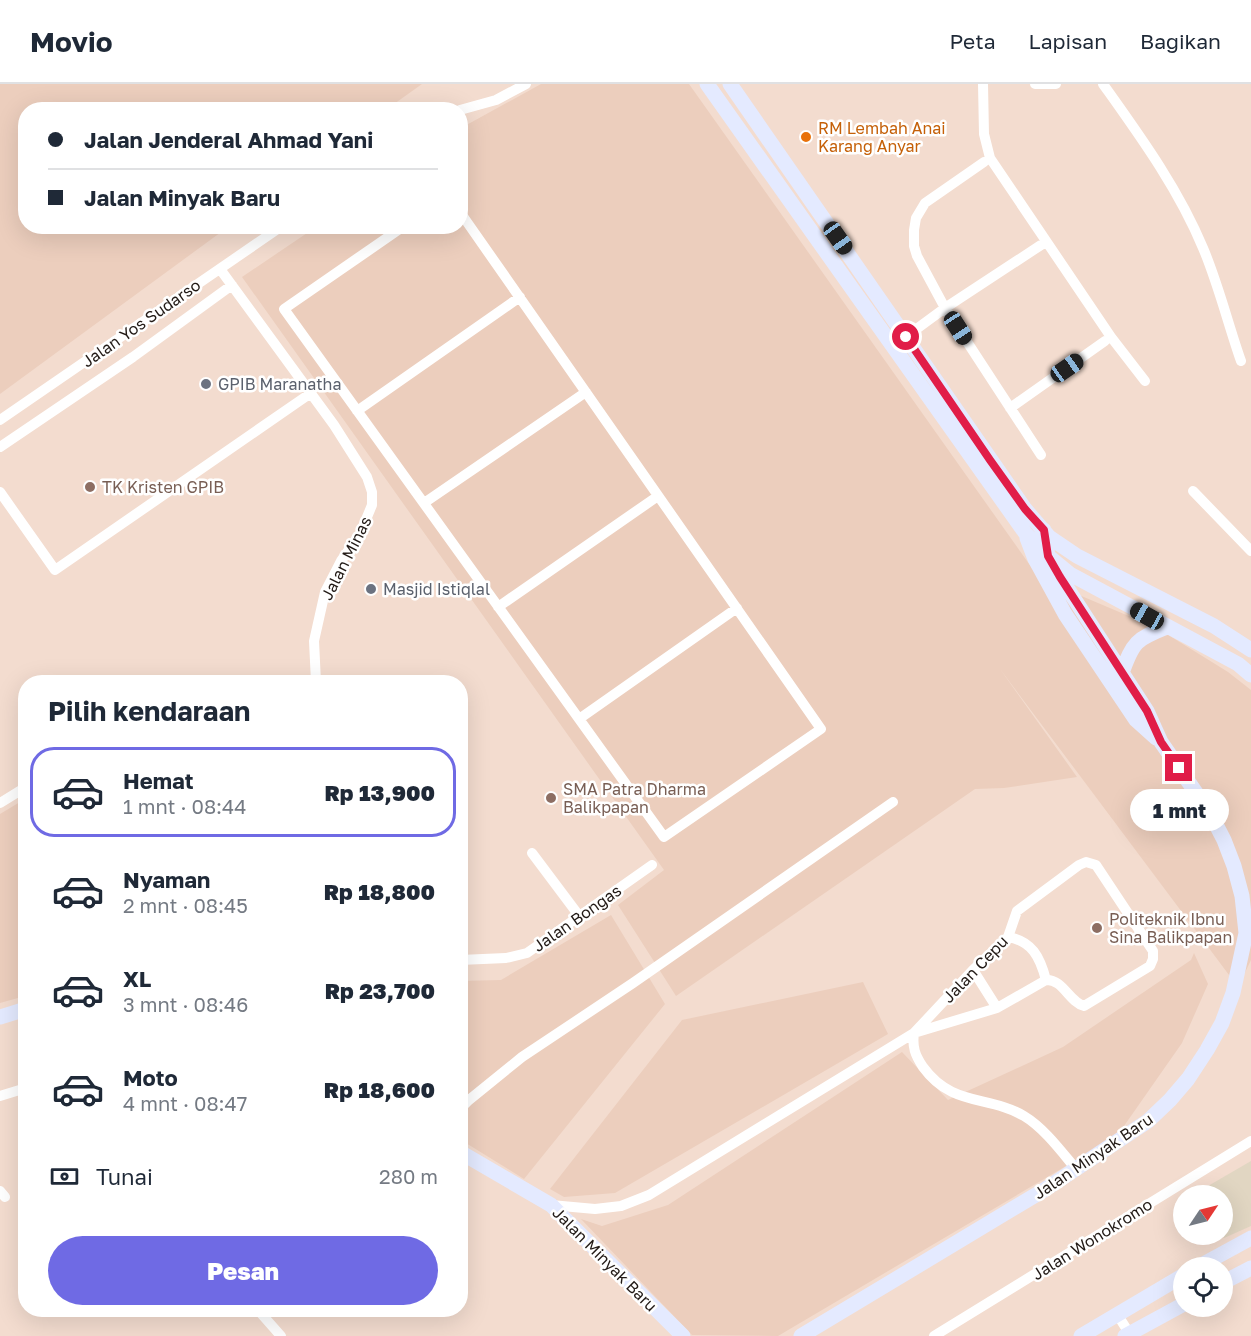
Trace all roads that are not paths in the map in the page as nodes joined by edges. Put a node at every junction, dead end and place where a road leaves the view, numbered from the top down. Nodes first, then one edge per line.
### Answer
1 (526, 84) edge
2 (707, 84) edge
3 (730, 84) edge
4 (983, 84) edge
5 (1035, 84) edge
6 (1056, 84) edge
7 (1103, 84) edge
8 (468, 108) edge
9 (984, 162) dead end
10 (468, 223) edge
11 (270, 234) edge
12 (392, 234) edge
13 (1041, 245) dead end
14 (220, 269) junction
15 (232, 285) junction
16 (520, 297) junction
17 (942, 310) junction
18 (906, 337) junction
19 (1105, 341) dead end
20 (892, 347) junction
21 (1241, 361) dead end
22 (932, 375) junction
23 (1144, 381) dead end
24 (919, 385) junction
25 (311, 393) junction
26 (586, 393) junction
27 (1010, 408) junction
28 (357, 411) junction
29 (0, 420) edge
30 (0, 447) edge
31 (1041, 455) dead end
32 (1193, 491) dead end
33 (0, 492) edge
34 (658, 496) junction
35 (424, 503) junction
36 (1044, 530) junction
37 (1026, 534) junction
38 (1251, 551) edge
39 (1048, 556) junction
40 (498, 607) junction
41 (737, 608) junction
42 (1167, 627) junction
43 (1251, 650) edge
44 (1122, 673) junction
45 (316, 675) edge
46 (1251, 675) edge
47 (579, 719) junction
48 (1161, 742) junction
49 (18, 793) edge
50 (893, 802) dead end
51 (0, 803) edge
52 (532, 853) dead end
53 (652, 865) dead end
54 (580, 917) junction
55 (1008, 937) junction
56 (468, 960) edge
57 (973, 970) junction
58 (1046, 980) junction
59 (997, 1008) junction
60 (18, 1011) edge
61 (0, 1017) edge
62 (914, 1033) junction
63 (18, 1090) edge
64 (0, 1096) edge
65 (468, 1101) edge
66 (1251, 1141) edge
67 (468, 1157) edge
68 (1076, 1169) junction
69 (550, 1205) junction
70 (1251, 1238) edge
71 (1216, 1257) edge
72 (1251, 1268) edge
73 (1233, 1277) edge
74 (1173, 1281) edge
75 (1173, 1310) edge
76 (1117, 1314) junction
77 (264, 1317) edge
78 (1128, 1335) edge
79 (279, 1336) edge
80 (682, 1336) edge
81 (801, 1336) edge
82 (934, 1336) edge
83 (1081, 1336) edge

1 - 8 street
2 - 20 main road
3 - 18 main road
4 - 23 street
5 - 6 street
7 - 21 street
9 - 17 street
10 - 16 street
11 - 14 street, Jalan Yos Sudarso
12 - 28 street
13 - 17 street
14 - 15 street
14 - 29 street, Jalan Yos Sudarso
15 - 25 street
15 - 30 street
16 - 26 street
16 - 28 street
17 - 18 street
17 - 27 street
18 - 20 street
18 - 22 main road
19 - 27 street
20 - 24 main road
22 - 24 main road
22 - 36 main road
24 - 37 main road
25 - 33 street
25 - 45 street, Jalan Minas
26 - 34 street
26 - 35 street
27 - 31 street
28 - 35 street
32 - 38 street
34 - 40 street
34 - 41 street
35 - 40 street
36 - 39 main road, Jalan Minyak Baru
36 - 43 main road
37 - 39 main road
37 - 48 main road
39 - 42 main road
39 - 44 main road, Jalan Minyak Baru
40 - 47 street
41 - 47 street
41 - 47 street
42 - 44 main road
42 - 46 main road
44 - 48 main road, Jalan Minyak Baru
48 - 68 main road, Jalan Minyak Baru
49 - 51 street
50 - 65 street
52 - 54 street
53 - 54 street, Jalan Bongas
54 - 56 street, Jalan Bongas
55 - 57 street, Jalan Cepu
55 - 58 street
55 - 58 street, Jalan Cepu
57 - 59 street
57 - 62 street, Jalan Cepu
58 - 59 street, Jalan Cepu
59 - 62 street, Jalan Cepu
60 - 61 main road
62 - 68 street
62 - 69 street, Jalan Cepu
63 - 64 street
66 - 82 street, Jalan Wonokromo
67 - 69 main road, Jalan Minyak Baru
68 - 81 main road, Jalan Minyak Baru
69 - 80 main road, Jalan Minyak Baru
70 - 71 main road
72 - 73 main road
74 - 76 main road
75 - 78 main road
76 - 78 street
76 - 83 main road
77 - 79 street

